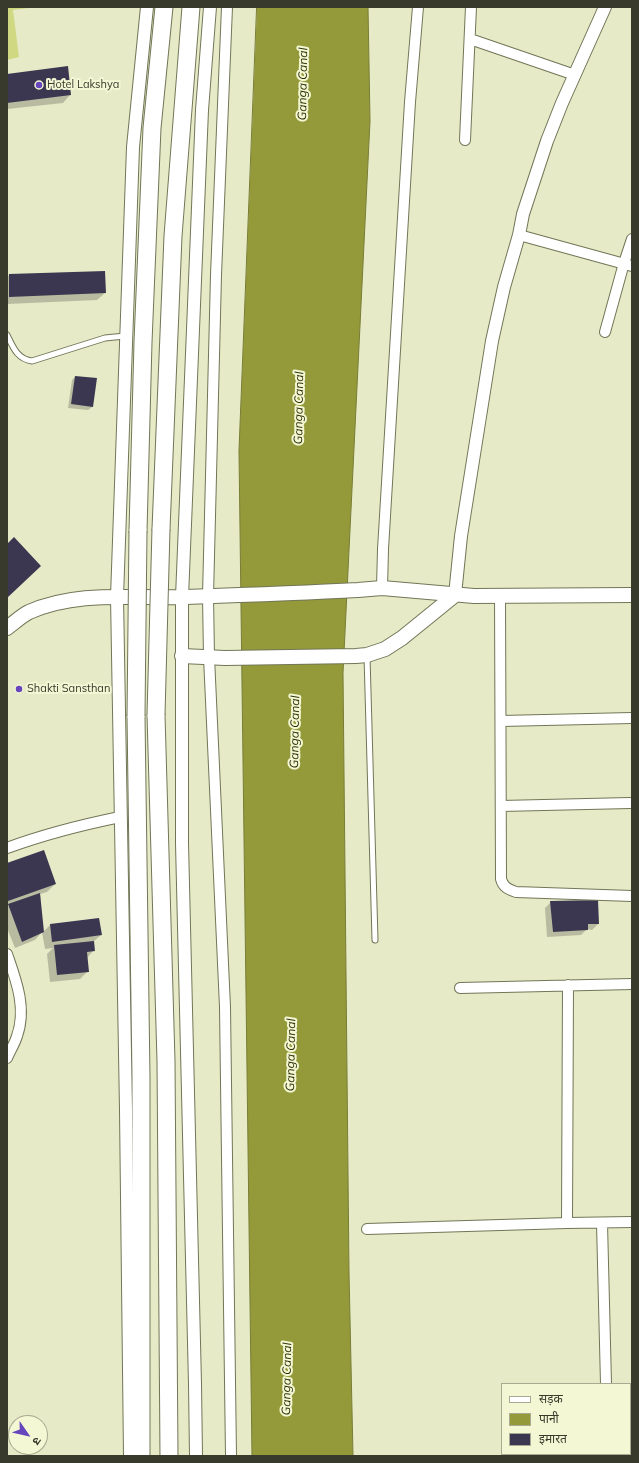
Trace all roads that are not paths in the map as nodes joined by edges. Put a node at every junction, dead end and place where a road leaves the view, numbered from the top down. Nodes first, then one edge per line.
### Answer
1 (147, 7) edge
2 (164, 7) edge
3 (191, 7) edge
4 (210, 7) edge
5 (227, 7) edge
6 (418, 7) edge
7 (471, 7) edge
8 (605, 7) edge
9 (470, 38) junction
10 (575, 75) junction
11 (465, 140) dead end
12 (519, 235) junction
13 (632, 239) edge
14 (628, 264) edge
15 (605, 332) dead end
16 (7, 335) edge
17 (126, 336) junction
18 (382, 588) junction
19 (455, 595) junction
20 (632, 595) edge
21 (208, 596) junction
22 (500, 596) junction
23 (117, 597) junction
24 (182, 597) junction
25 (7, 628) edge
26 (182, 656) junction
27 (362, 656) junction
28 (209, 657) junction
29 (632, 718) edge
30 (501, 721) junction
31 (630, 803) dead end
32 (501, 806) junction
33 (120, 817) junction
34 (7, 848) edge
35 (632, 896) edge
36 (375, 940) dead end
37 (7, 954) edge
38 (632, 984) edge
39 (568, 985) junction
40 (460, 988) dead end
41 (7, 1058) edge
42 (567, 1222) junction
43 (602, 1222) junction
44 (632, 1222) edge
45 (367, 1229) dead end
46 (606, 1383) edge
47 (130, 1456) edge
48 (142, 1456) edge
49 (169, 1456) edge
50 (196, 1456) edge
51 (231, 1456) edge

1 - 17 street
2 - 48 highway, bridge
3 - 49 highway, bridge
4 - 24 street
5 - 21 street
6 - 18 street
7 - 9 street
8 - 10 street
9 - 10 street
9 - 11 street
10 - 12 street
12 - 14 street
12 - 19 street
13 - 14 street
14 - 15 street
16 - 17 lane
17 - 23 street
18 - 19 main road
18 - 21 main road
19 - 22 main road
19 - 27 main road
20 - 22 main road
21 - 24 main road
21 - 28 street
22 - 30 street
23 - 24 main road
23 - 25 main road
23 - 33 street
24 - 26 street
26 - 28 main road
26 - 50 street
27 - 28 main road
27 - 36 lane
28 - 51 street
29 - 30 street
30 - 32 street
31 - 32 street
32 - 35 street
33 - 34 street
33 - 47 street
37 - 41 street
38 - 39 street
39 - 40 street
39 - 42 street
42 - 43 street
42 - 45 street
43 - 44 street
43 - 46 street

